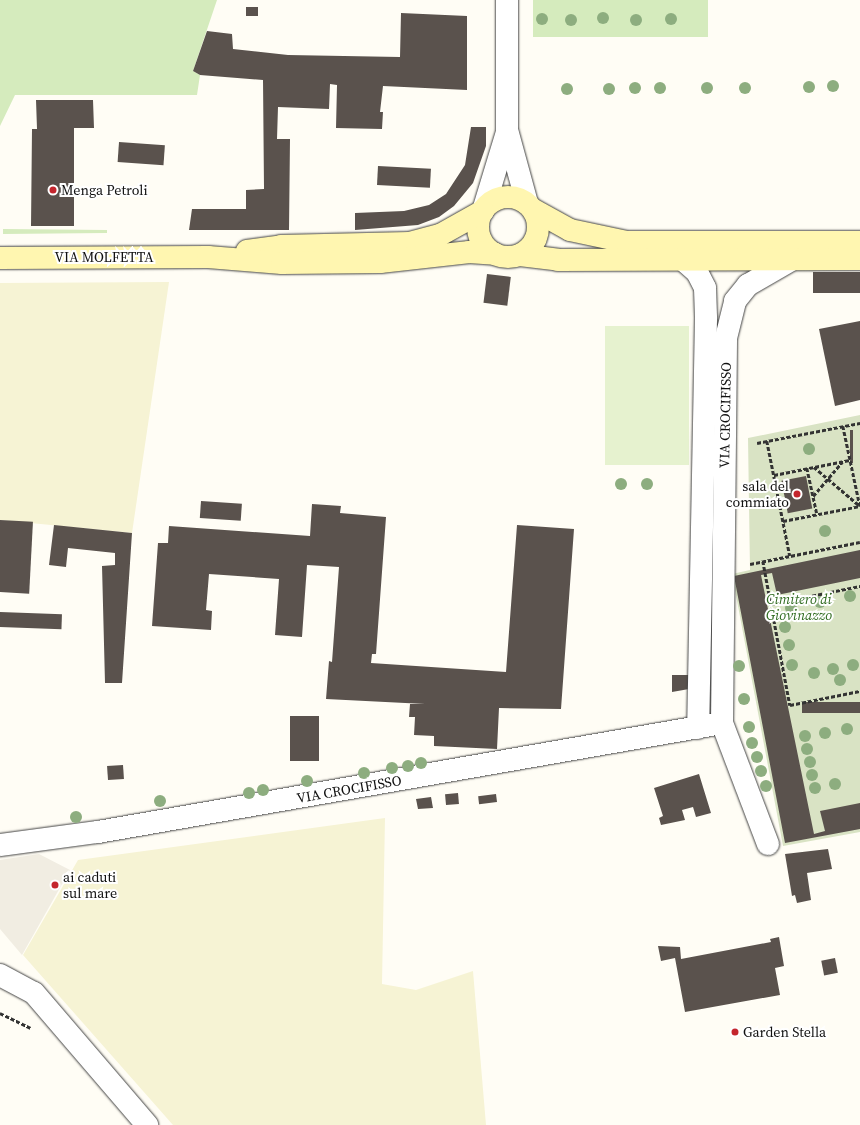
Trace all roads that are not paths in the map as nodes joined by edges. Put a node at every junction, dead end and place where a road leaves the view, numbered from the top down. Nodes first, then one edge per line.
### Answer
1 (507, 0) edge
2 (507, 130) junction
3 (530, 206) junction
4 (483, 211) junction
5 (860, 242) edge
6 (495, 254) junction
7 (520, 255) junction
8 (208, 257) junction
9 (0, 258) edge
10 (682, 259) junction
11 (793, 259) junction
12 (860, 259) edge
13 (722, 723) junction
14 (698, 728) junction
15 (768, 844) dead end
16 (0, 845) edge
17 (0, 975) edge
18 (147, 1125) edge

1 - 2 street
2 - 3 street
2 - 4 street
3 - 4 main road
3 - 5 main road
3 - 7 main road
4 - 6 main road
4 - 8 main road
6 - 7 main road
6 - 8 main road
7 - 10 main road
8 - 9 main road, VIA MOLFETTA
10 - 11 main road
10 - 14 street, VIA CROCIFISSO
11 - 12 main road
11 - 13 street, VIA CROCIFISSO
13 - 14 street, VIA CROCIFISSO
13 - 15 street
14 - 16 street, VIA CROCIFISSO
17 - 18 street

